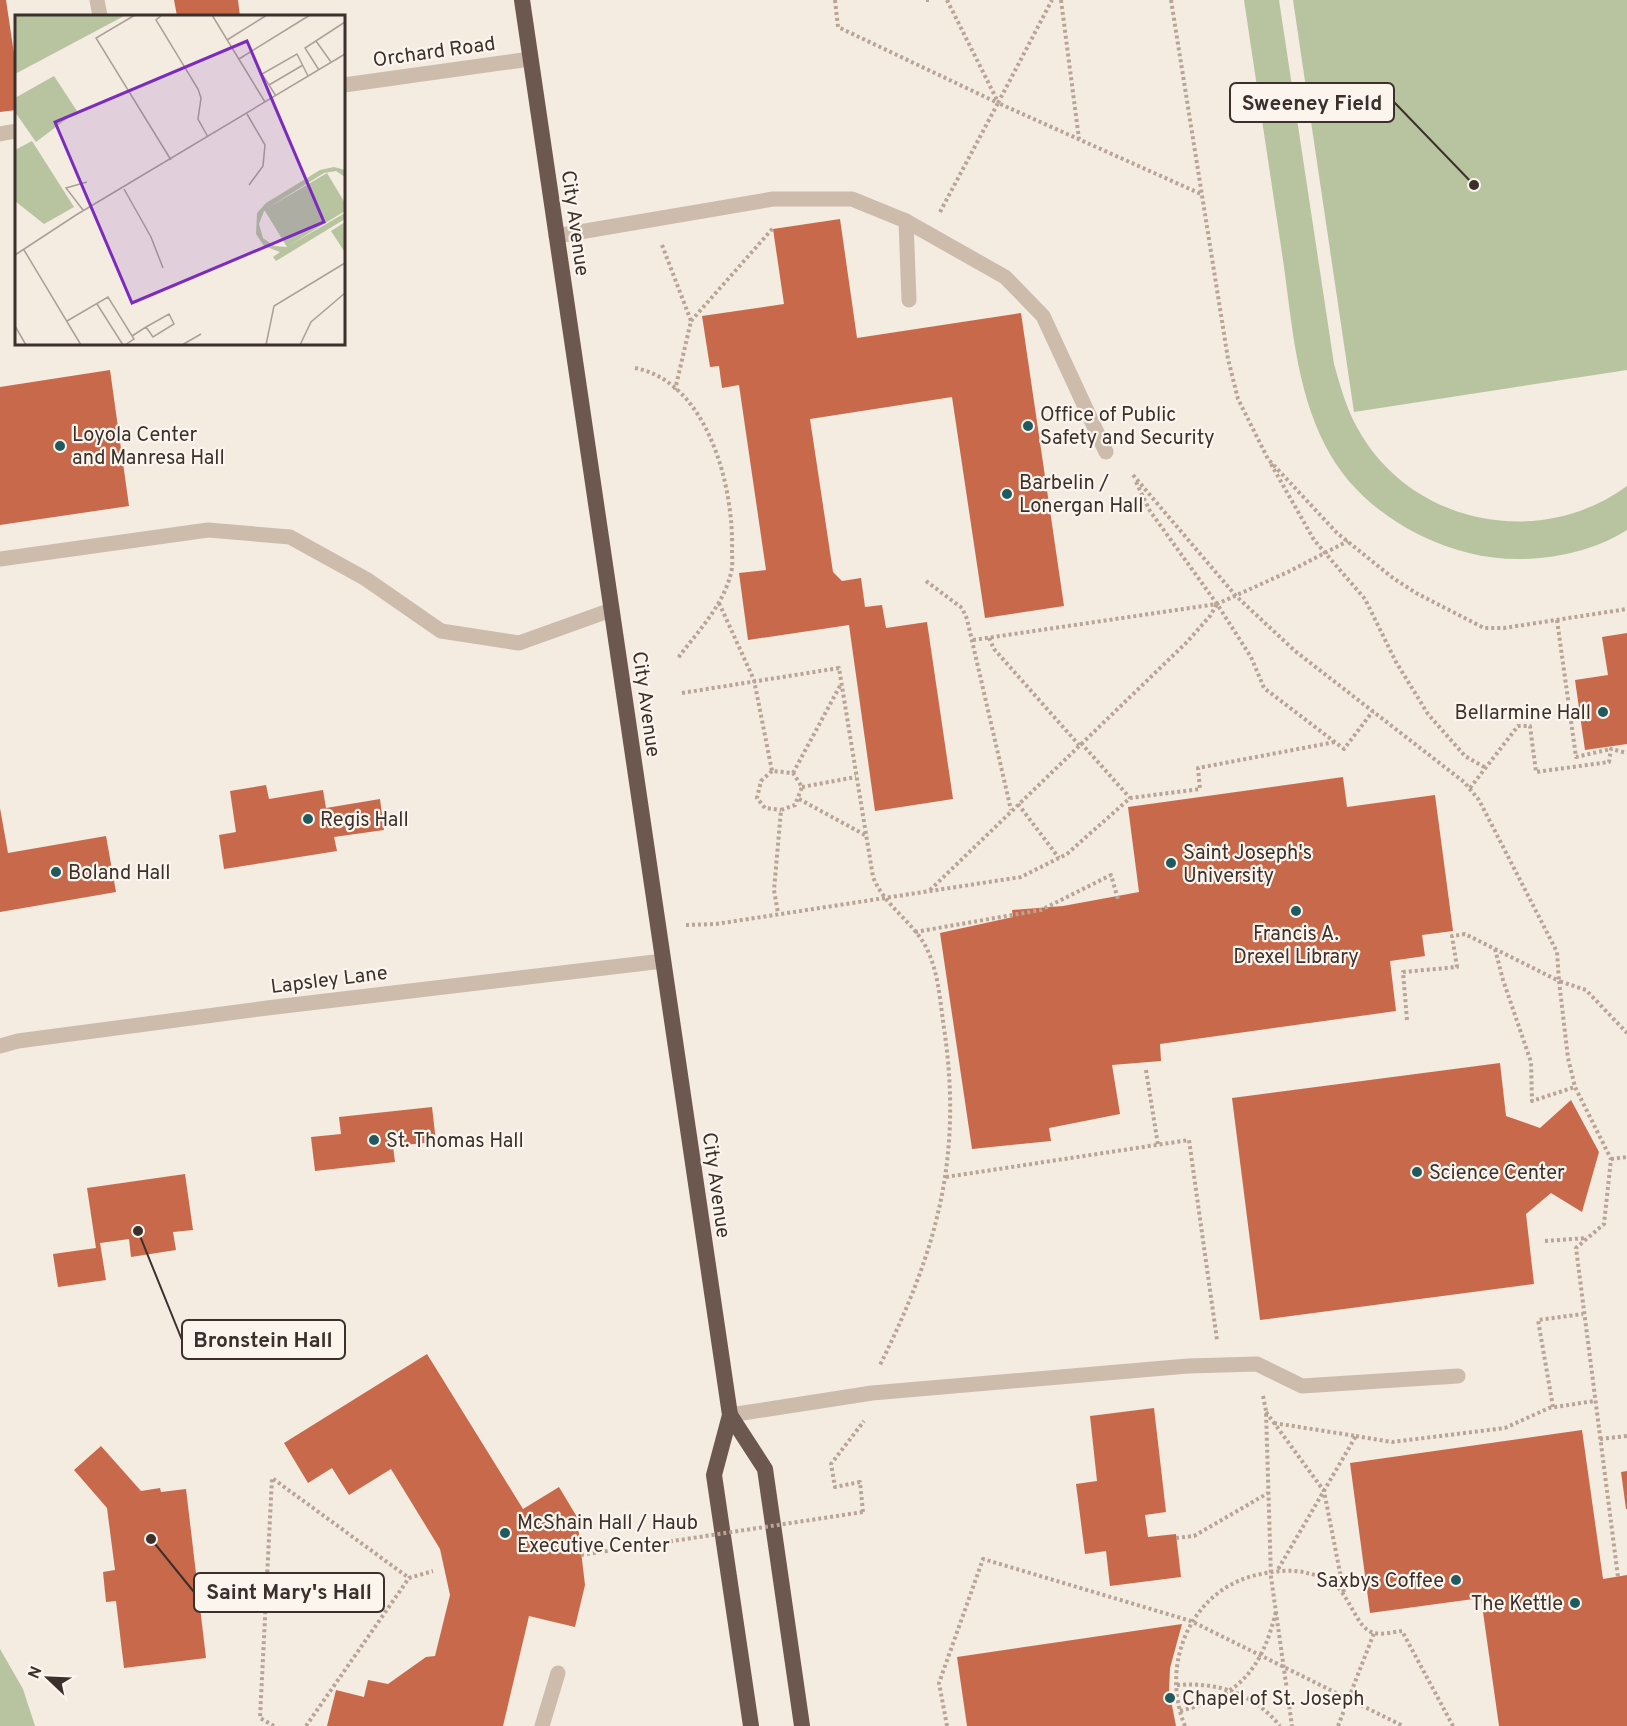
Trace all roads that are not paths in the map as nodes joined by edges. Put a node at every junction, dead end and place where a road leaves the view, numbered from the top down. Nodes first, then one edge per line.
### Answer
1 (97, 0) edge
2 (522, 0) edge
3 (100, 15) edge
4 (530, 60) junction
5 (345, 85) edge
6 (15, 131) edge
7 (0, 134) edge
8 (906, 221) junction
9 (556, 236) junction
10 (909, 300) dead end
11 (1106, 452) road end
12 (0, 559) edge
13 (611, 610) junction
14 (663, 961) junction
15 (0, 1046) edge
16 (1458, 1376) dead end
17 (730, 1415) junction
18 (558, 1673) dead end
19 (542, 1726) edge
20 (751, 1726) edge
21 (802, 1726) edge

1 - 3 street
2 - 4 highway, City Avenue
4 - 5 street, Orchard Road
4 - 9 highway, City Avenue
6 - 7 street
8 - 9 street
8 - 10 street
8 - 11 street
9 - 13 highway, City Avenue
12 - 13 street
13 - 14 highway, City Avenue
14 - 15 street, Lapsley Lane
14 - 17 highway, City Avenue
16 - 17 street
17 - 20 highway, City Avenue
17 - 21 highway, City Avenue
18 - 19 street

